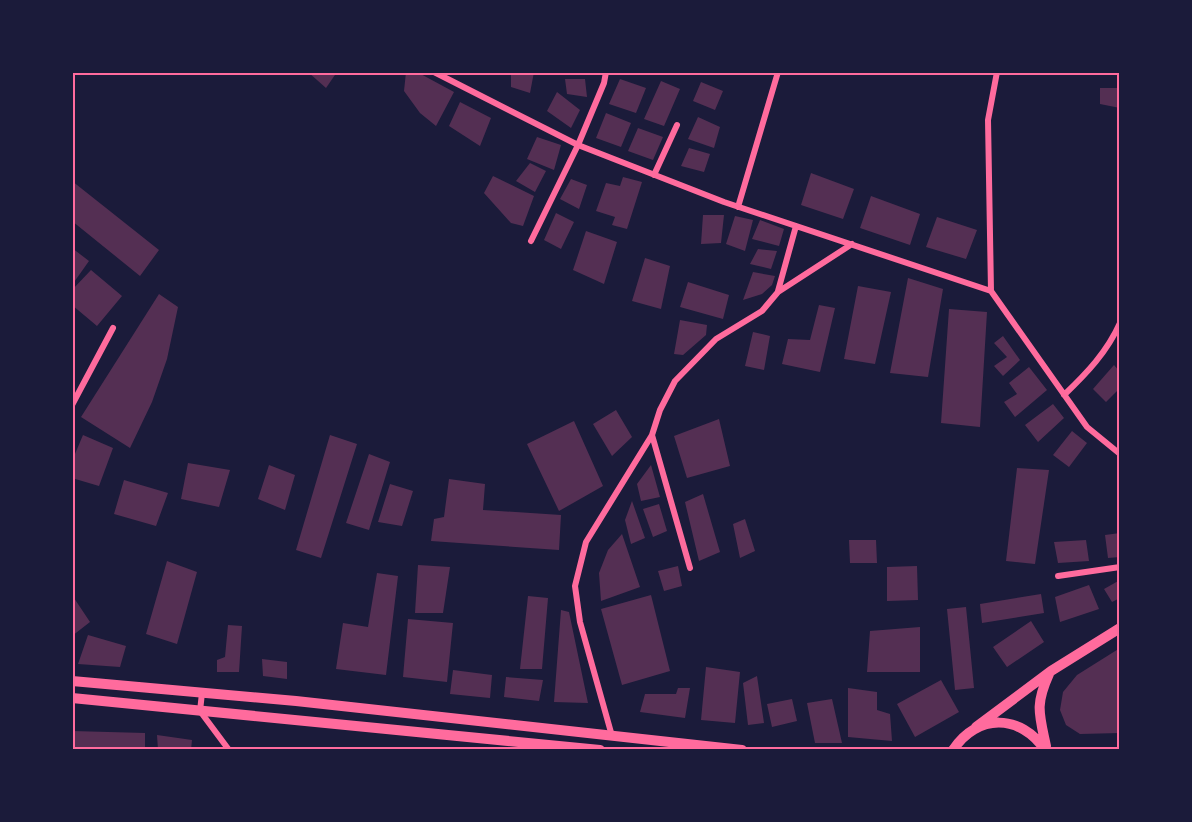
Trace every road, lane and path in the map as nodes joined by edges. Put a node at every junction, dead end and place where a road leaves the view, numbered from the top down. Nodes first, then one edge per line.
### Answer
1 (434, 72) edge
2 (606, 72) edge
3 (777, 72) edge
4 (997, 72) edge
5 (676, 125) dead end
6 (578, 145) junction
7 (654, 175) junction
8 (738, 207) junction
9 (796, 226) junction
10 (531, 241) dead end
11 (852, 244) junction
12 (991, 291) junction
13 (778, 292) junction
14 (1120, 323) edge
15 (113, 328) dead end
16 (1065, 395) junction
17 (72, 405) edge
18 (652, 435) junction
19 (1120, 454) edge
20 (1120, 567) edge
21 (690, 568) dead end
22 (1058, 576) dead end
23 (1120, 628) edge
24 (1051, 671) junction
25 (72, 681) edge
26 (202, 693) junction
27 (72, 698) edge
28 (201, 711) junction
29 (976, 727) junction
30 (613, 736) junction
31 (229, 750) edge
32 (600, 750) edge
33 (742, 750) edge
34 (953, 750) edge
35 (1046, 750) edge

1 - 6 street
2 - 6 street
3 - 8 street
4 - 12 street
5 - 7 street
6 - 7 street
6 - 10 street
7 - 8 street
8 - 9 street
9 - 11 street
9 - 13 street
11 - 12 street
11 - 13 street
12 - 16 street
13 - 18 street
14 - 16 street
15 - 17 street
16 - 19 street
18 - 21 street
18 - 30 street
20 - 22 street
23 - 24 main road
24 - 29 main road
24 - 35 main road
25 - 26 main road
26 - 28 street
26 - 30 main road
27 - 28 main road
28 - 31 street
28 - 32 main road
29 - 34 main road
29 - 35 main road
30 - 33 main road

